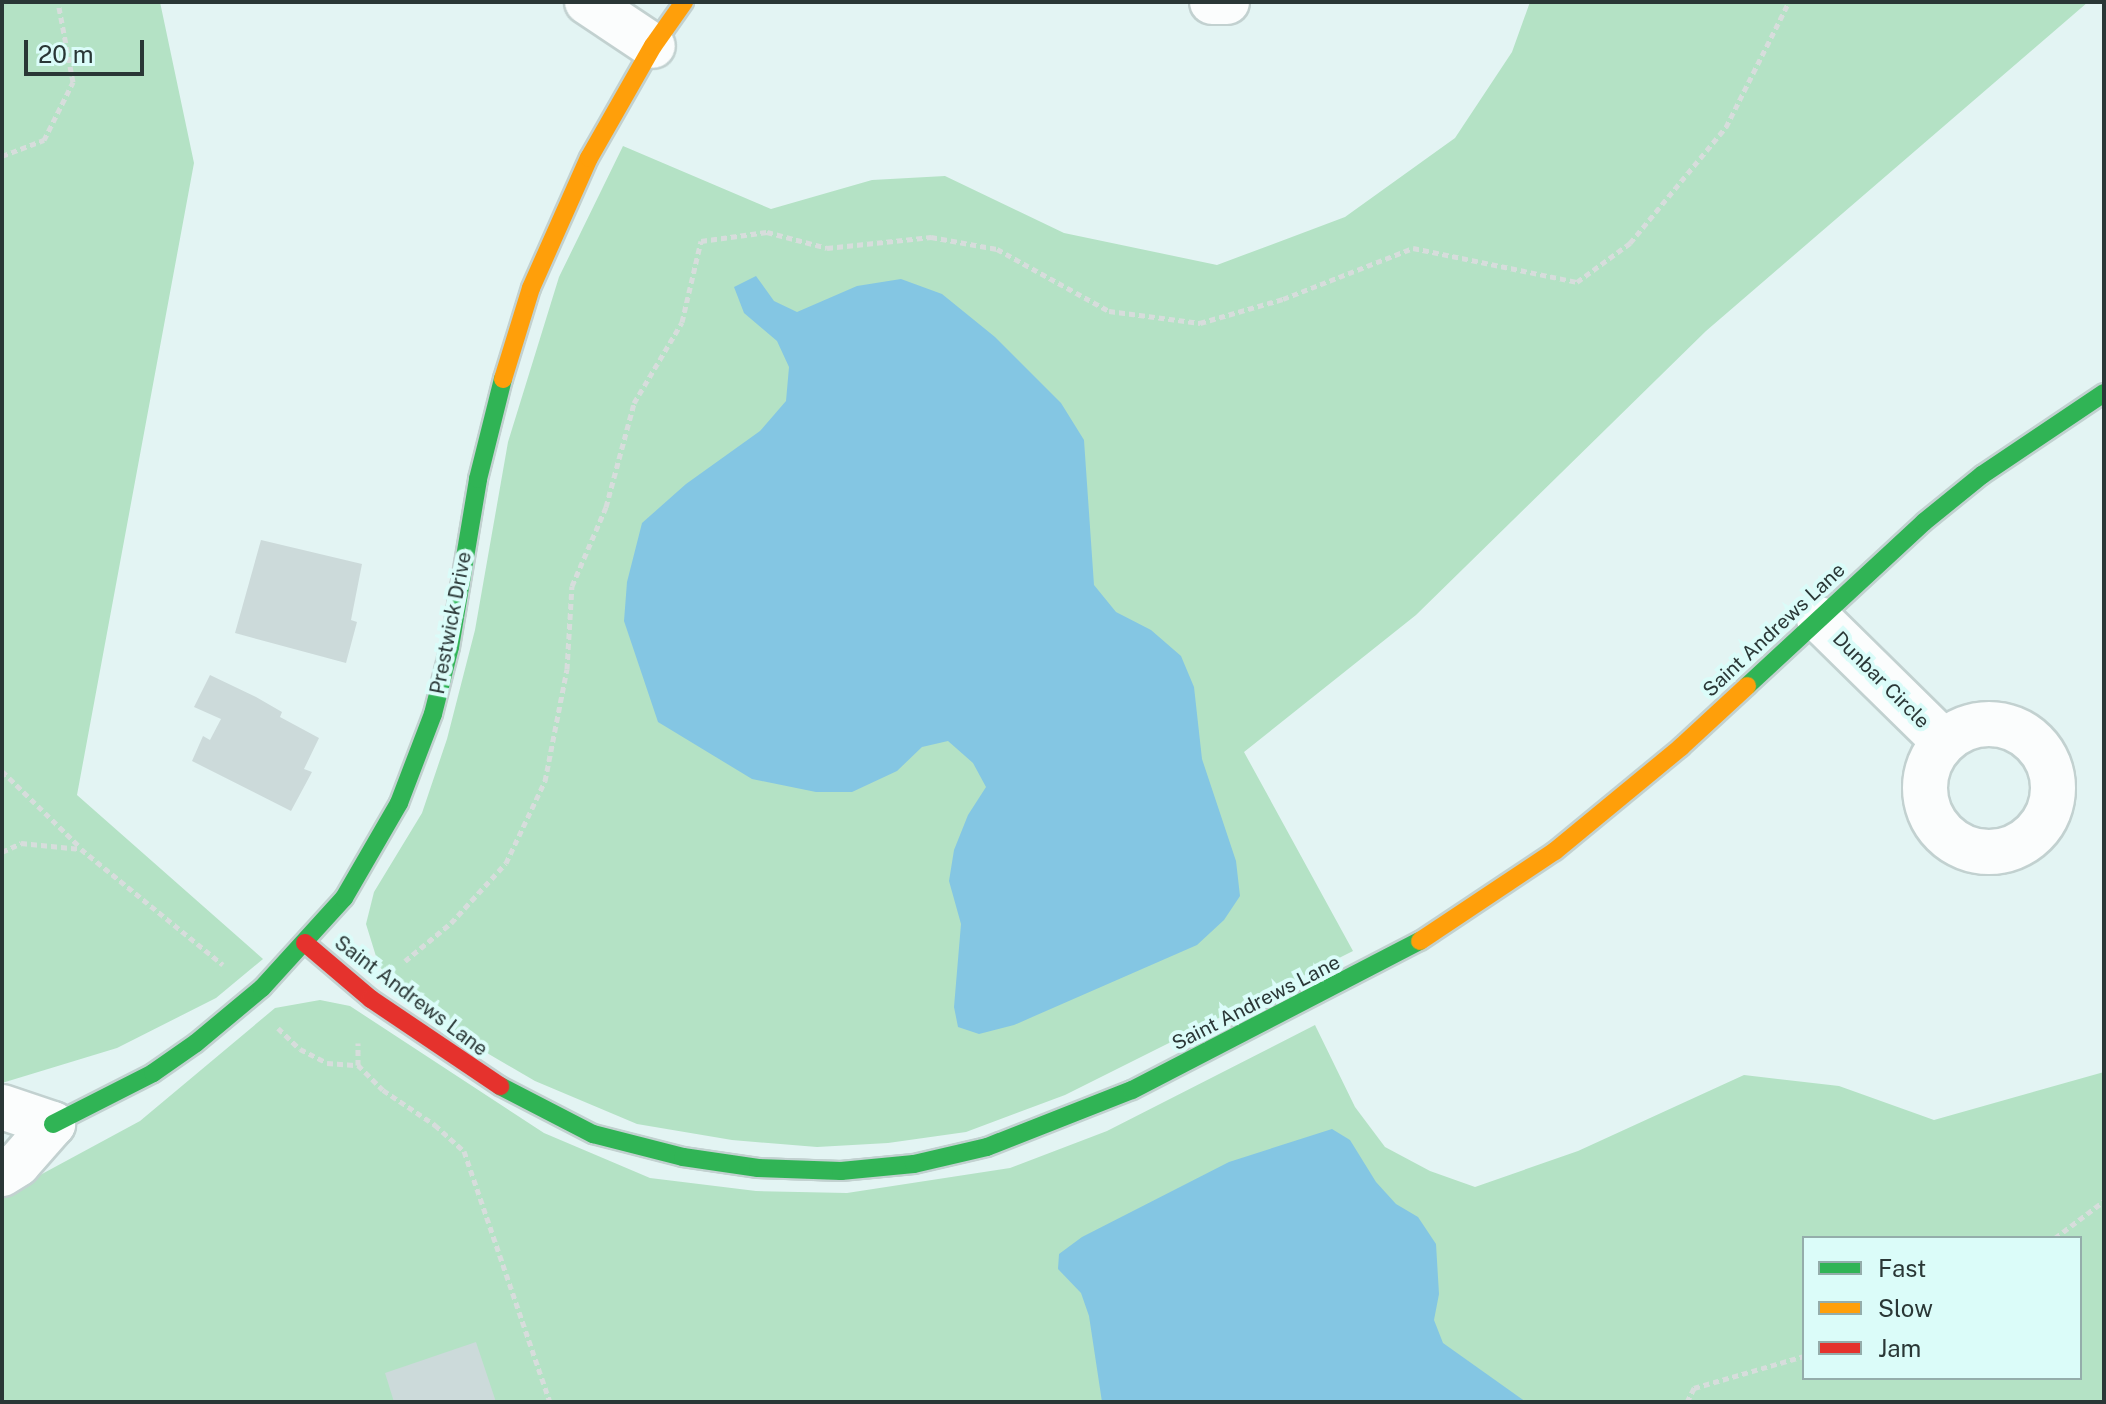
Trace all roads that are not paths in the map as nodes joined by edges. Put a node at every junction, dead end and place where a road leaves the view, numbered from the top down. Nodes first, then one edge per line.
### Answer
1 (587, 2) edge
2 (684, 2) edge
3 (1212, 2) edge
4 (1227, 2) edge
5 (653, 46) junction
6 (2104, 393) edge
7 (1819, 619) junction
8 (1944, 742) dead end
9 (305, 943) junction
10 (2, 1107) edge
11 (53, 1124) junction
12 (2, 1174) edge

1 - 5 street
2 - 5 street, Prestwick Drive
3 - 4 street
5 - 9 street, Prestwick Drive
6 - 7 street, Saint Andrews Lane
7 - 8 street, Dunbar Circle
7 - 9 street, Saint Andrews Lane
9 - 11 street, Prestwick Drive
10 - 11 street
11 - 12 street, Prestwick Drive

